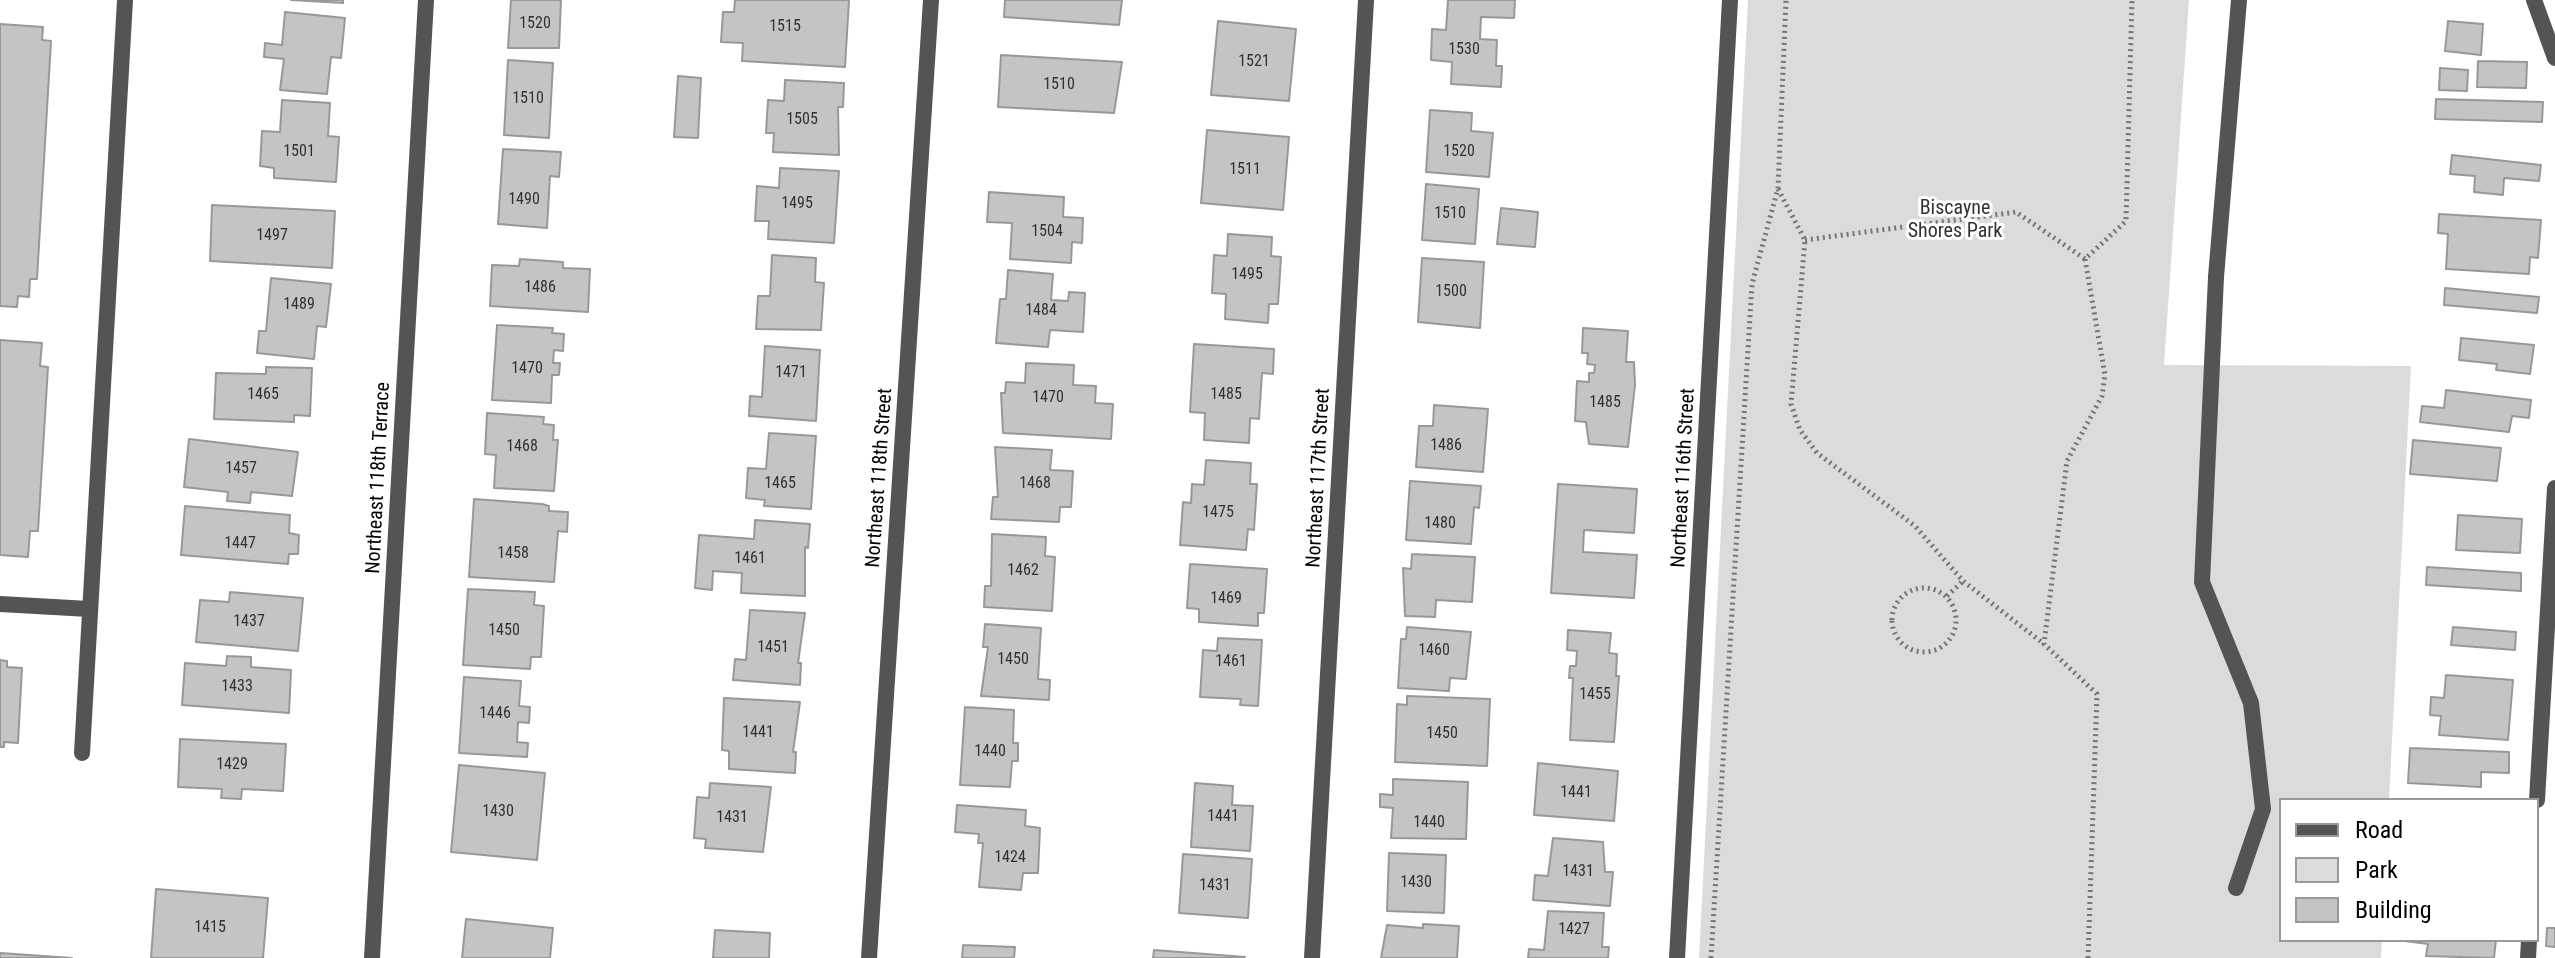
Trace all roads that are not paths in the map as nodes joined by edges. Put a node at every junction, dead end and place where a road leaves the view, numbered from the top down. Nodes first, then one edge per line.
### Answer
1 (125, 0) edge
2 (426, 0) edge
3 (931, 0) edge
4 (1366, 0) edge
5 (1730, 0) edge
6 (2239, 0) edge
7 (2534, 0) edge
8 (2555, 58) edge
9 (2555, 488) edge
10 (0, 604) edge
11 (89, 609) junction
12 (82, 753) dead end
13 (2537, 798) edge
14 (2236, 888) dead end
15 (372, 958) edge
16 (869, 958) edge
17 (1312, 958) edge
18 (1677, 958) edge

1 - 11 street
2 - 15 street, Northeast 118th Terrace
3 - 16 street, Northeast 118th Street
4 - 17 street, Northeast 117th Street
5 - 18 street, Northeast 116th Street
6 - 14 street
7 - 8 street
9 - 13 street
10 - 11 street
11 - 12 street

